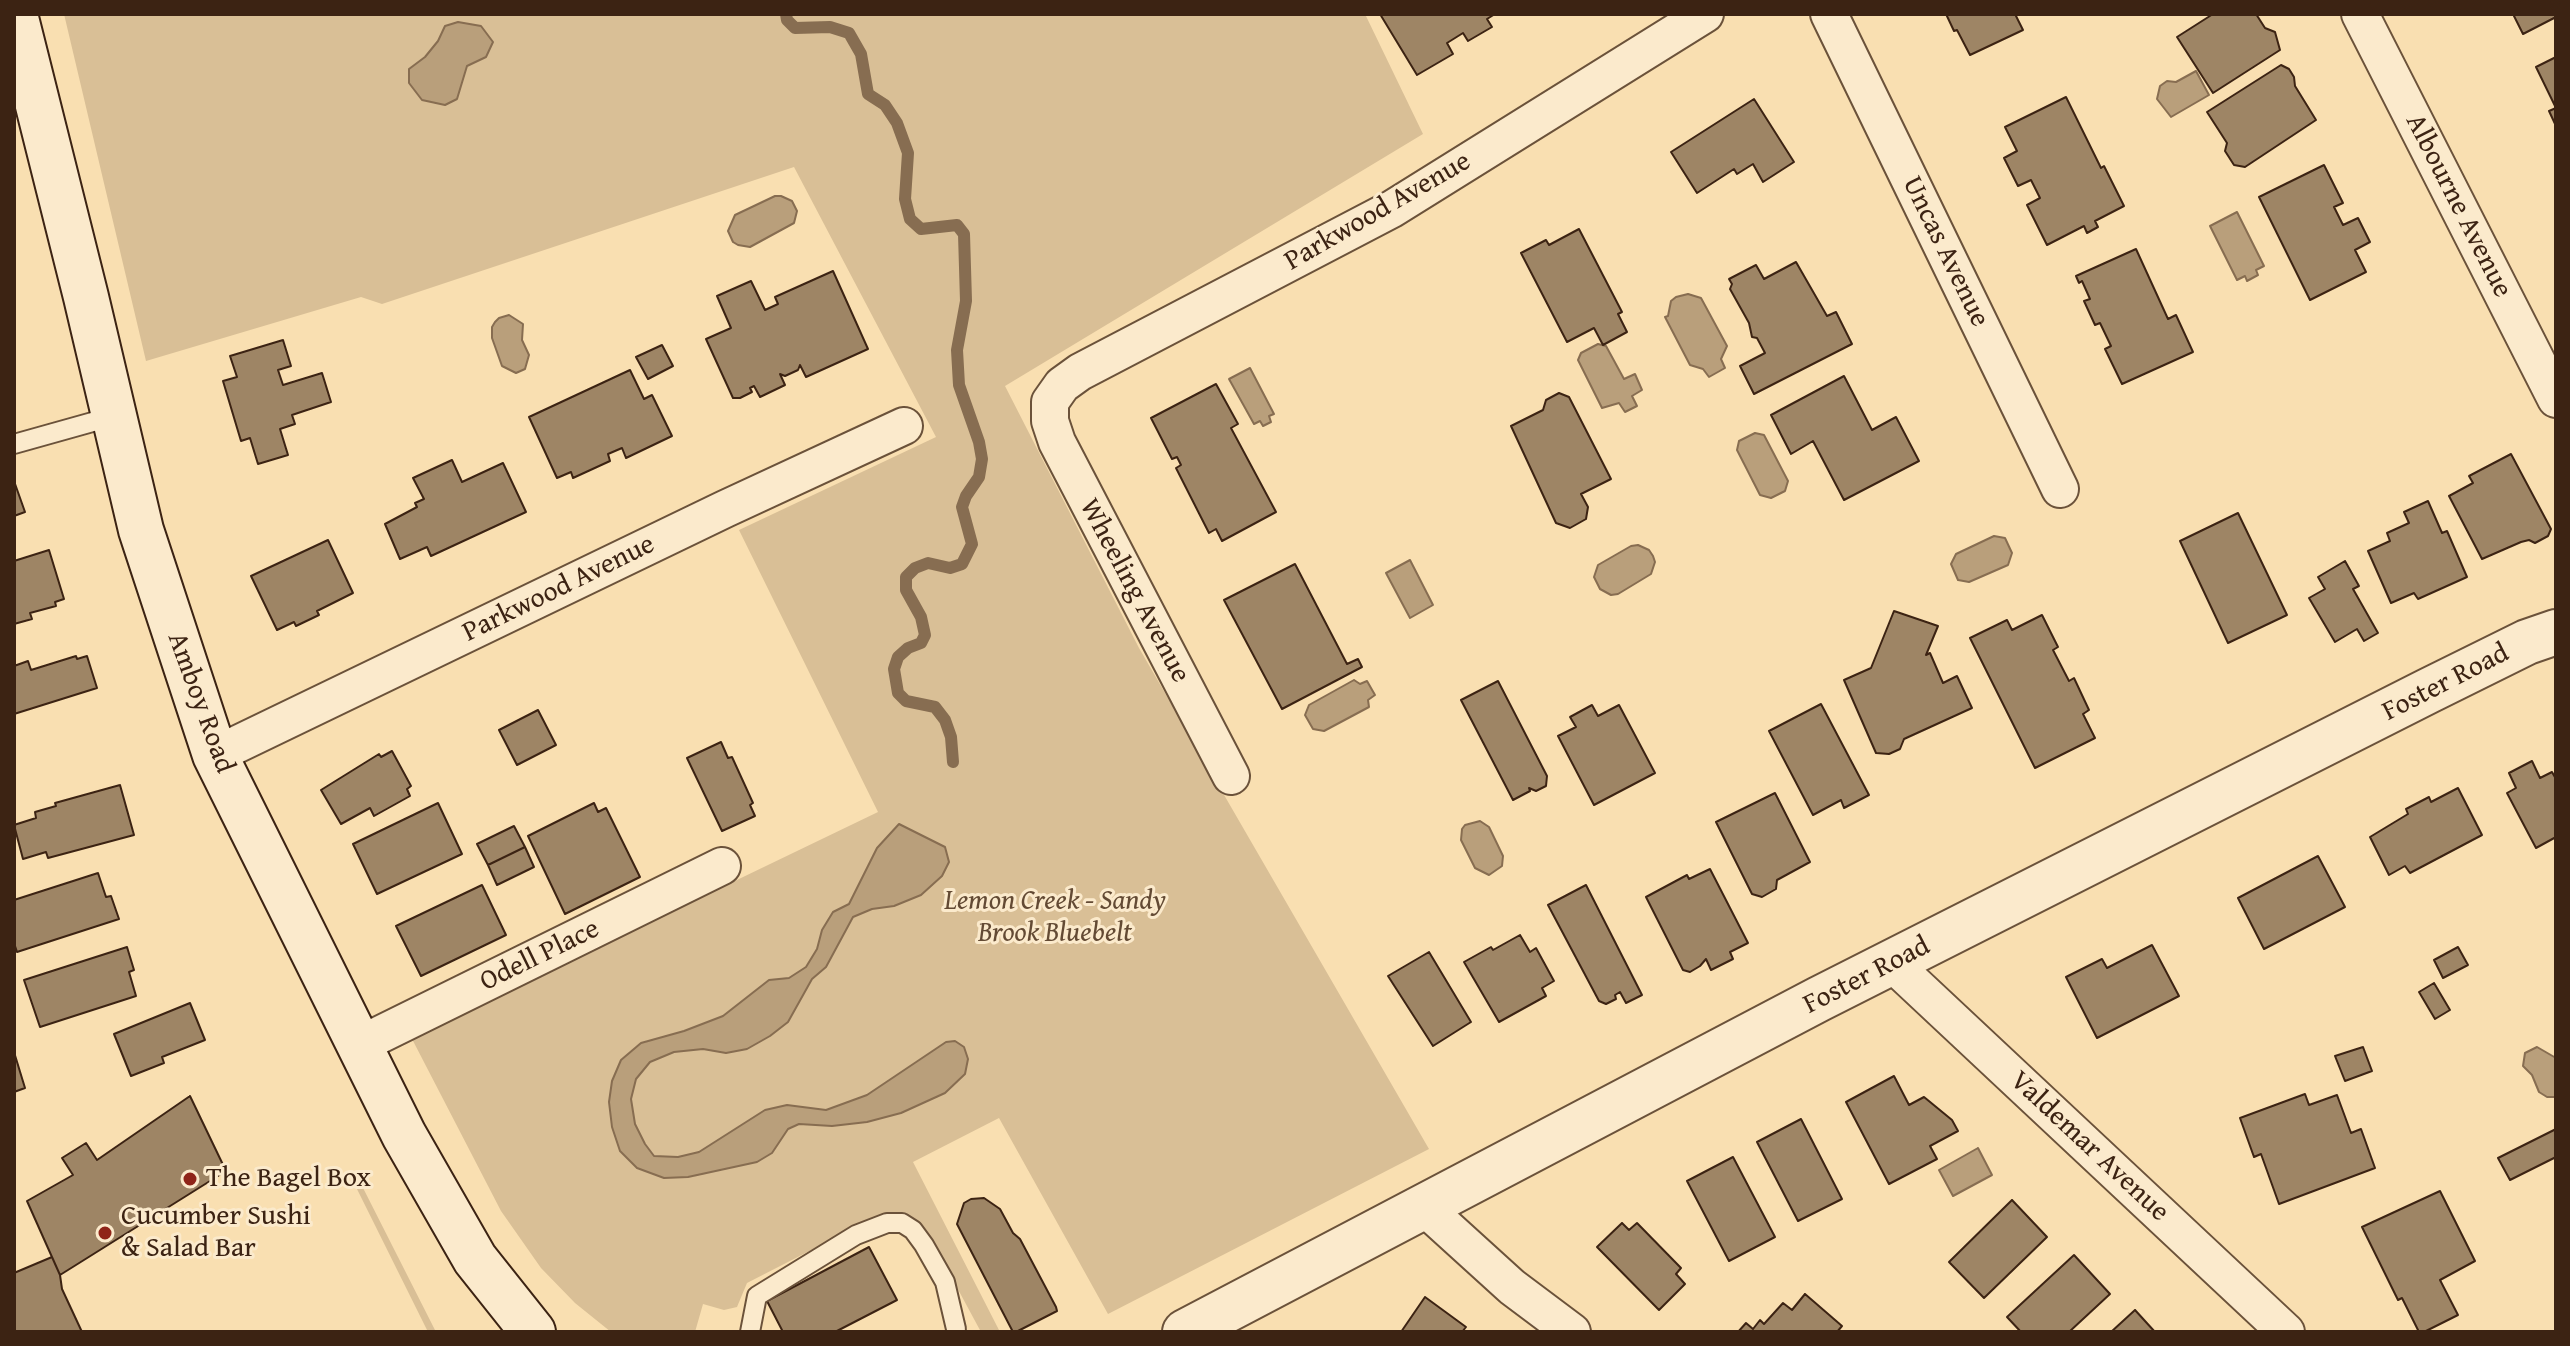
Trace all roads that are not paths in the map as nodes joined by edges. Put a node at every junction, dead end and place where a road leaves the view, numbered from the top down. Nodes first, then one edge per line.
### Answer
1 (15, 14) edge
2 (1705, 14) edge
3 (1829, 14) edge
4 (2360, 14) edge
5 (2556, 399) edge
6 (1050, 402) joint
7 (114, 416) junction
8 (904, 426) dead end
9 (14, 444) edge
10 (2060, 489) dead end
11 (2556, 632) edge
12 (215, 755) junction
13 (1231, 776) dead end
14 (722, 866) dead end
15 (1892, 963) junction
16 (359, 1045) junction
17 (1425, 1208) junction
18 (956, 1329) dead end
19 (533, 1332) edge
20 (750, 1332) edge
21 (1185, 1332) edge
22 (1572, 1332) edge
23 (2286, 1332) edge

1 - 7 street, Amboy Road
2 - 6 street, Parkwood Avenue
3 - 10 street, Uncas Avenue
4 - 5 street, Albourne Avenue
6 - 13 street, Wheeling Avenue
7 - 9 lane
7 - 12 street, Amboy Road
8 - 12 street, Parkwood Avenue
11 - 15 street, Foster Road
12 - 16 street, Amboy Road
14 - 16 street, Odell Place
15 - 17 street, Foster Road
15 - 23 street, Valdemar Avenue
16 - 19 street, Amboy Road
17 - 21 street, Foster Road
17 - 22 street
18 - 20 lane

